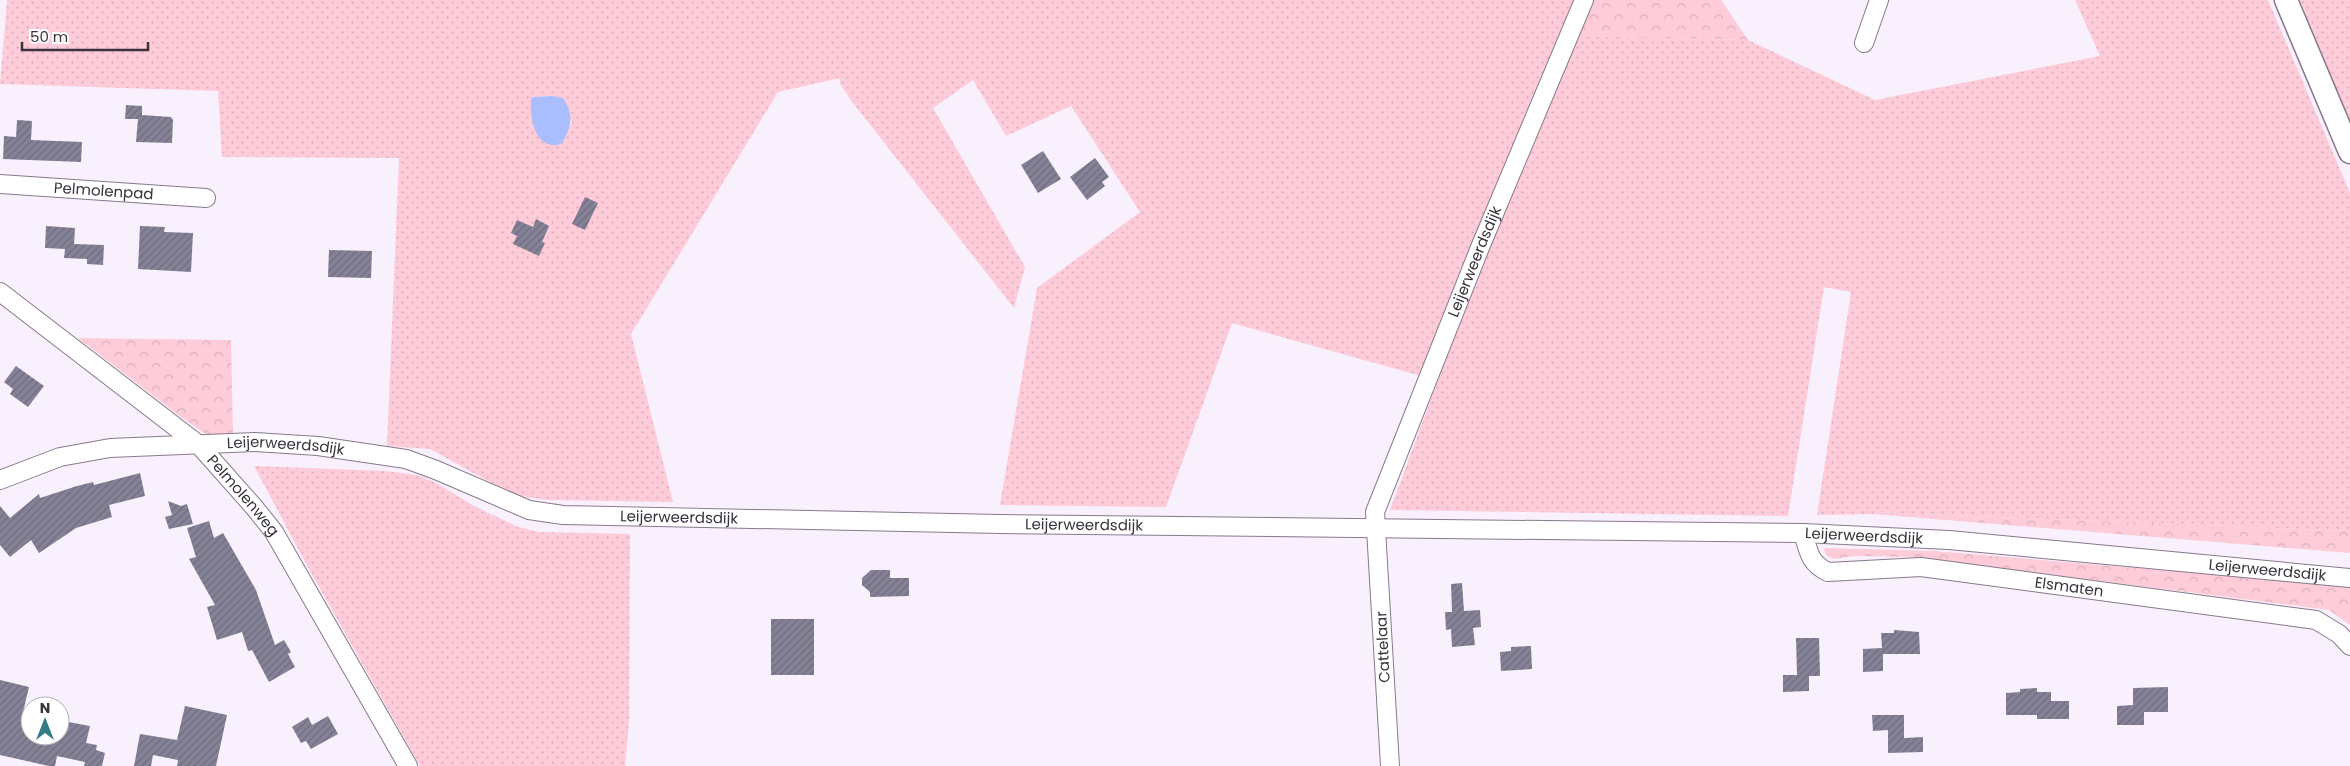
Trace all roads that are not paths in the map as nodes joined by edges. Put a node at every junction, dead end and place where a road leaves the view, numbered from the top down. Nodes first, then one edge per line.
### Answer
1 (1584, 0) edge
2 (1879, 0) edge
3 (2286, 0) edge
4 (1864, 43) dead end
5 (2350, 152) edge
6 (0, 184) edge
7 (206, 198) dead end
8 (0, 292) edge
9 (199, 445) junction
10 (0, 480) edge
11 (1376, 527) junction
12 (1803, 533) junction
13 (2350, 578) edge
14 (2350, 646) edge
15 (408, 766) edge
16 (1390, 766) edge

1 - 11 street, Leijerweerdsdijk
2 - 4 street
3 - 5 main road
6 - 7 street, Pelmolenpad
8 - 9 street, Pelmolenweg
9 - 10 street, Leijerweerdsdijk
9 - 11 street, Leijerweerdsdijk
9 - 15 street, Pelmolenweg
11 - 12 street, Leijerweerdsdijk
11 - 16 street, Cattelaar
12 - 13 street, Leijerweerdsdijk
12 - 14 street, Elsmaten

